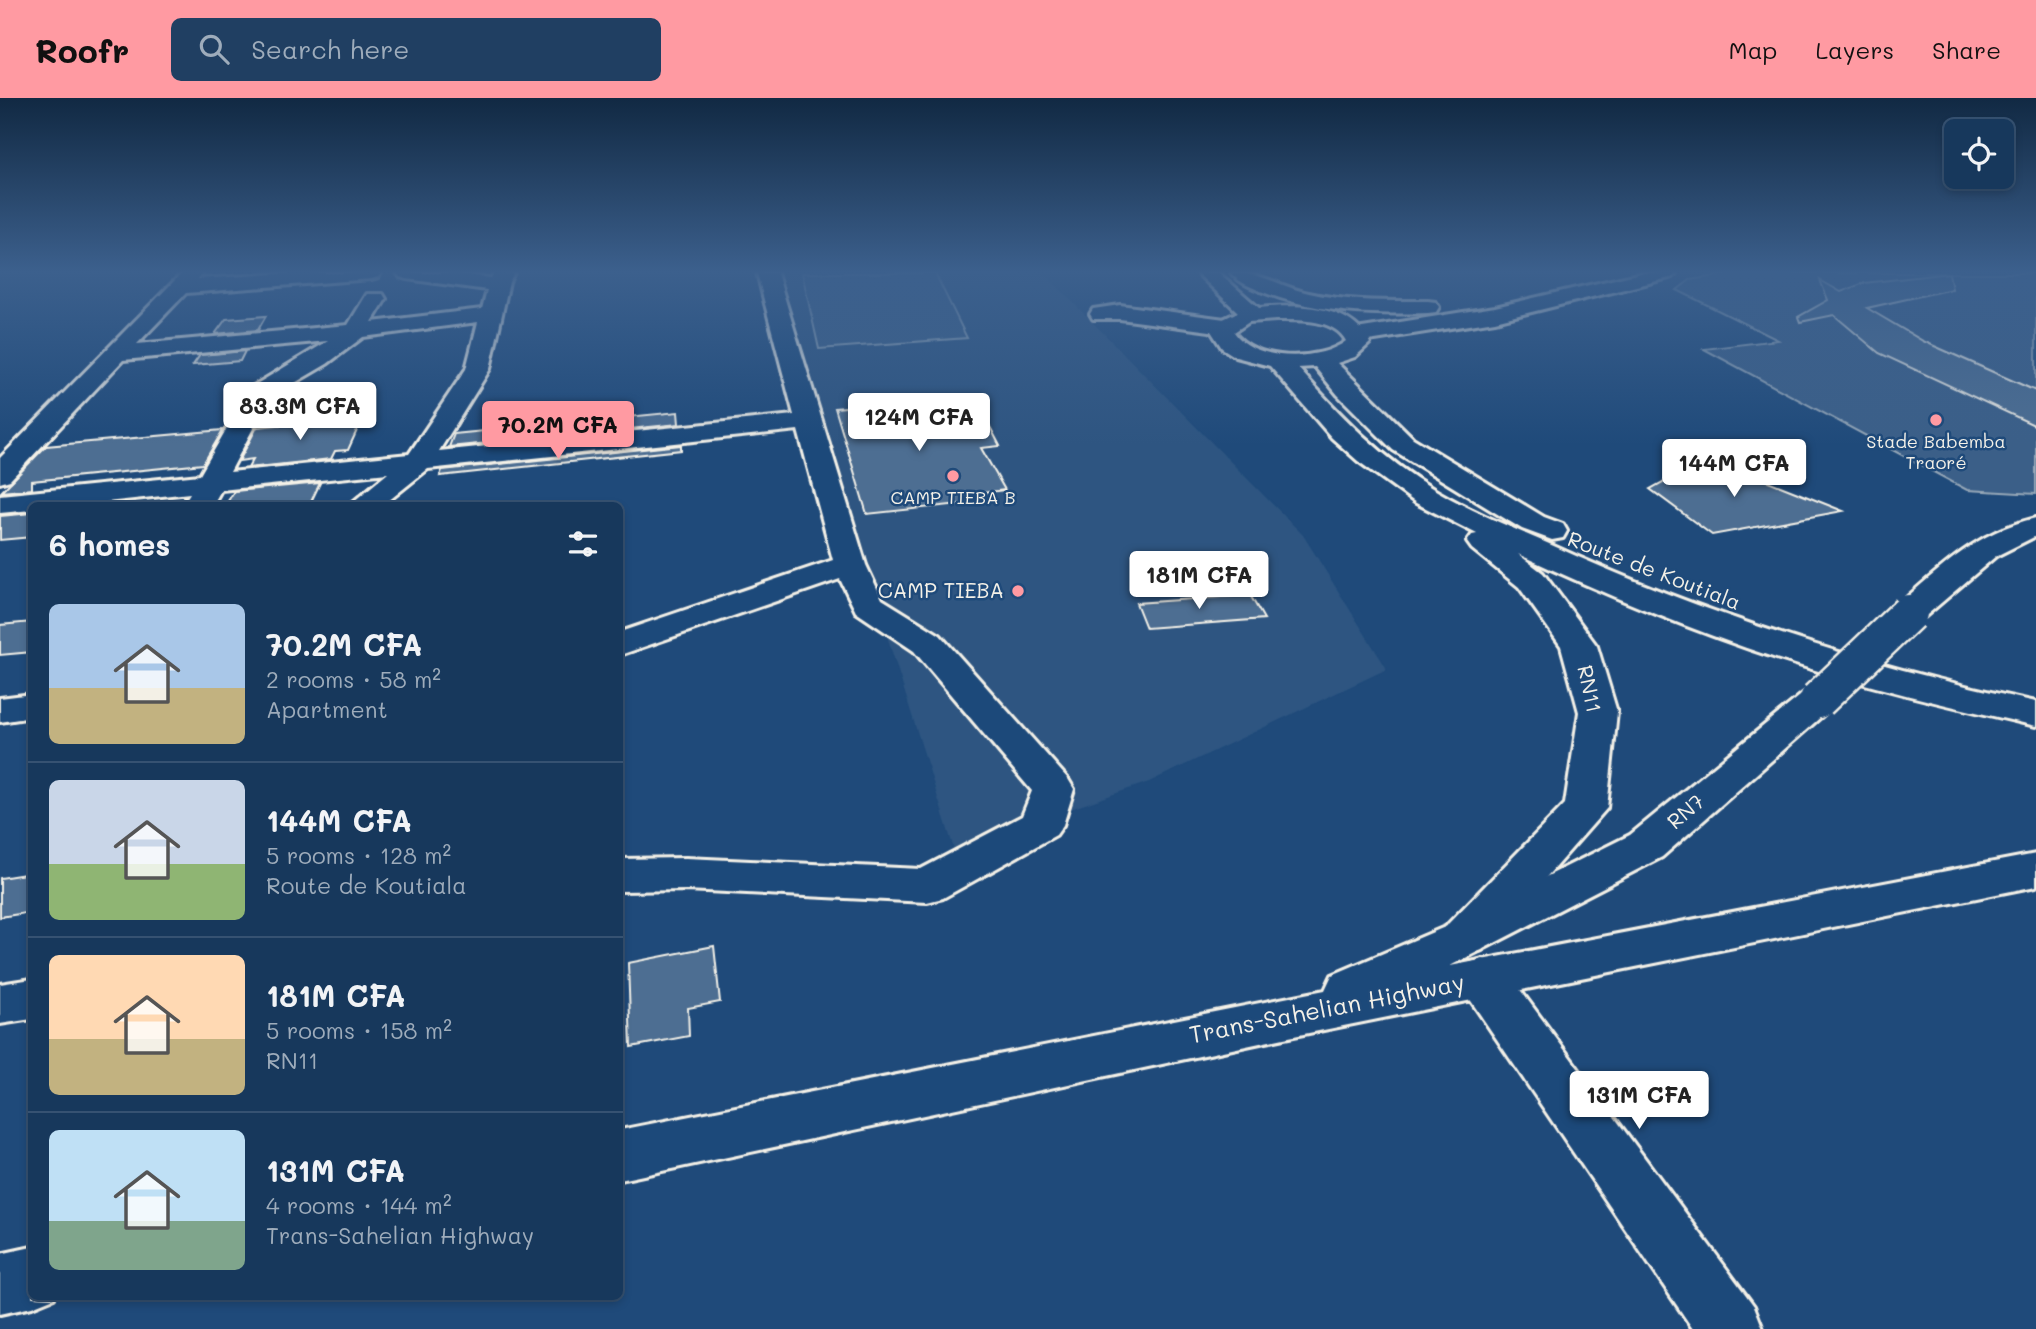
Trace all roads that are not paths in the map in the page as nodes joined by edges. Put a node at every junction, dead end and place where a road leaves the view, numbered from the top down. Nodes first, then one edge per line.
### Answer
1 (139, 330) edge
2 (367, 330) edge
3 (487, 330) edge
4 (784, 330) edge
5 (1222, 330) edge
6 (1349, 330) edge
7 (1386, 330) edge
8 (355, 332) junction
9 (1356, 335) junction
10 (118, 353) junction
11 (1321, 360) junction
12 (1278, 361) junction
13 (811, 421) junction
14 (419, 461) junction
15 (0, 474) edge
16 (204, 494) edge
17 (1426, 496) junction
18 (41, 502) edge
19 (368, 502) edge
20 (28, 503) edge
21 (0, 504) edge
22 (2036, 527) edge
23 (850, 565) junction
24 (623, 643) edge
25 (2036, 687) edge
26 (28, 706) edge
27 (0, 710) edge
28 (2036, 714) edge
29 (2036, 870) edge
30 (623, 875) edge
31 (1472, 959) junction
32 (28, 1000) edge
33 (0, 1004) edge
34 (1284, 1018) joint
35 (623, 1154) edge
36 (28, 1279) edge
37 (0, 1284) edge
38 (1731, 1329) edge

1 - 10 main road
2 - 8 main road
3 - 14 main road
4 - 13 main road
5 - 12 main road
6 - 9 main road
7 - 9 main road
8 - 10 main road
8 - 16 main road
9 - 11 main road
10 - 15 main road
11 - 12 main road
11 - 25 main road, Route de Koutiala
12 - 17 main road, RN11
13 - 14 main road
13 - 23 main road
14 - 16 main road
14 - 19 main road
16 - 18 main road
17 - 28 main road, RN11
17 - 31 main road, RN11 / RN11
20 - 21 main road
22 - 31 main road, RN7, bridge
23 - 24 main road
23 - 30 main road
26 - 27 main road
29 - 31 main road, Trans-Sahelian Highway
31 - 34 main road, RN7
31 - 38 main road
32 - 33 main road
34 - 35 main road, Trans-Sahelian Highway
36 - 37 main road

